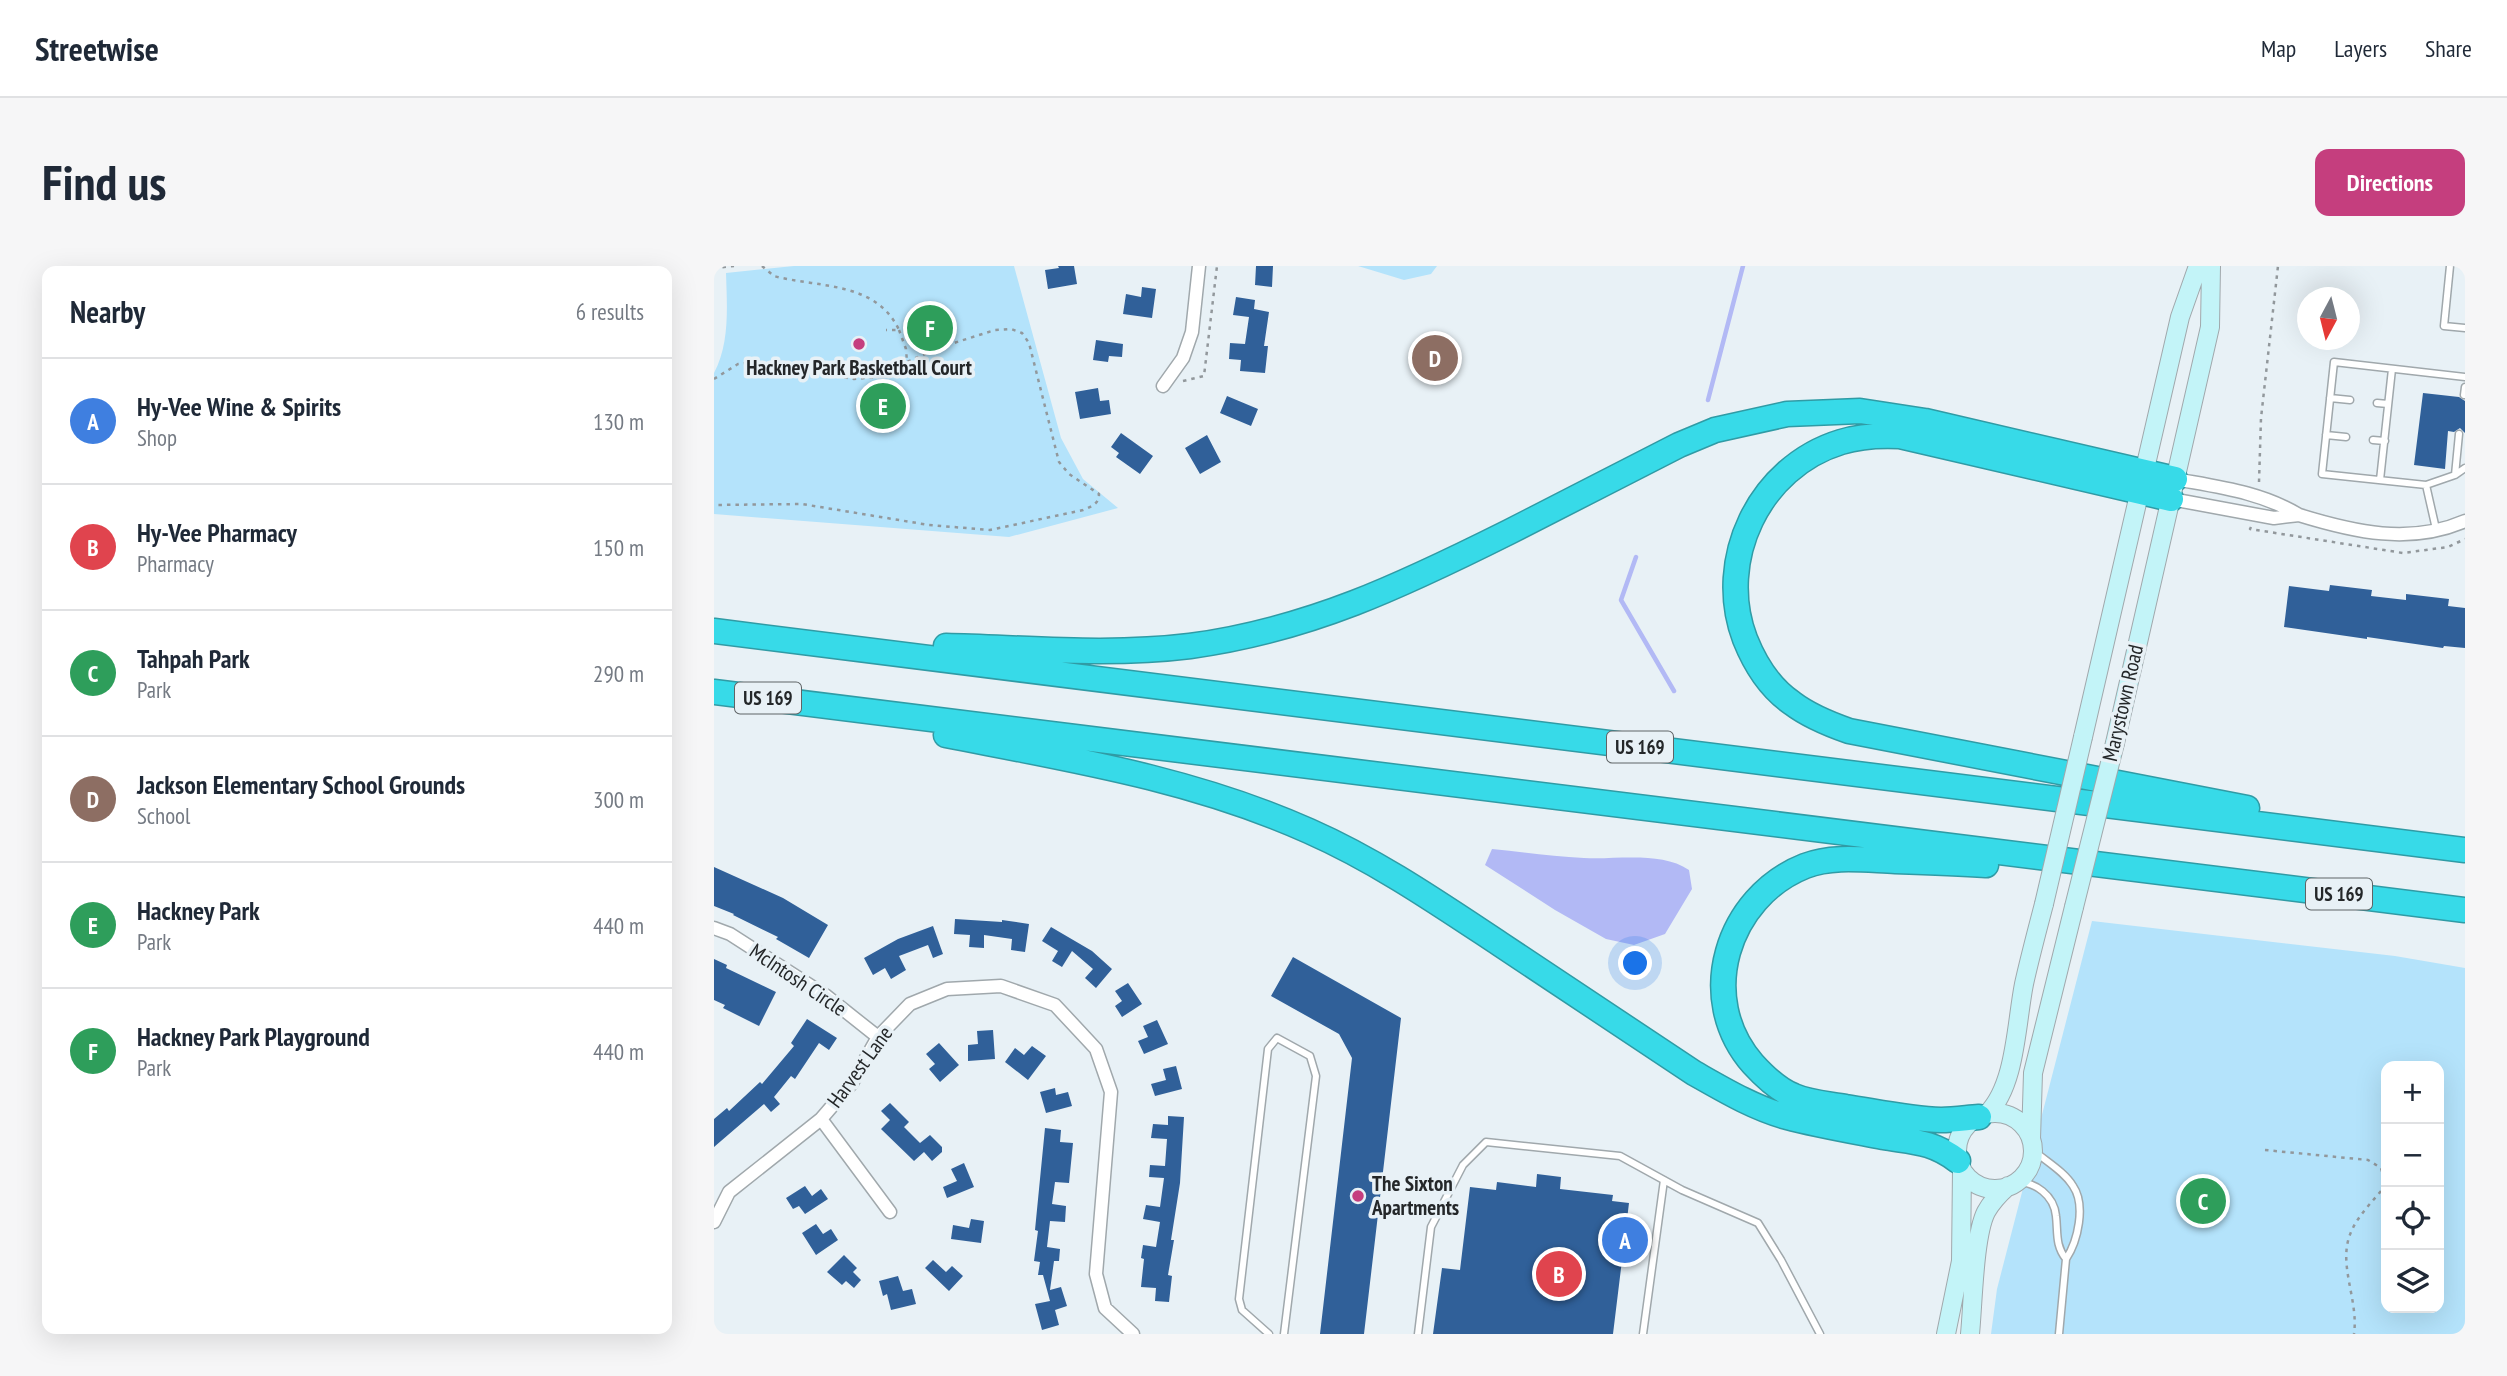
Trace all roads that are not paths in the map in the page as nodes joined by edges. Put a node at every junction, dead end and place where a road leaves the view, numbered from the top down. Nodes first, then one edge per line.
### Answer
1 (1199, 266) edge
2 (2198, 266) edge
3 (2211, 266) edge
4 (2450, 266) edge
5 (2465, 328) edge
6 (2392, 369) junction
7 (2465, 377) edge
8 (1163, 386) dead end
9 (2465, 387) edge
10 (2464, 396) edge
11 (2330, 398) junction
12 (2350, 400) dead end
13 (2377, 403) dead end
14 (2388, 404) junction
15 (2459, 434) dead end
16 (2326, 435) junction
17 (2346, 437) dead end
18 (2373, 440) dead end
19 (2385, 441) junction
20 (2465, 468) edge
21 (2455, 475) junction
22 (2380, 480) junction
23 (2142, 481) junction
24 (2426, 485) junction
25 (2173, 489) junction
26 (2299, 515) junction
27 (2465, 521) edge
28 (2436, 531) junction
29 (714, 631) edge
30 (816, 644) junction
31 (714, 692) edge
32 (823, 705) junction
33 (2465, 844) edge
34 (2465, 850) edge
35 (2213, 878) junction
36 (2465, 910) edge
37 (714, 928) edge
38 (878, 1037) junction
39 (1983, 1116) junction
40 (821, 1119) junction
41 (2031, 1144) junction
42 (1960, 1165) junction
43 (1664, 1180) junction
44 (2012, 1184) junction
45 (890, 1212) dead end
46 (714, 1222) edge
47 (2066, 1259) junction
48 (1133, 1334) edge
49 (1269, 1334) edge
50 (1283, 1334) edge
51 (1418, 1334) edge
52 (1643, 1334) edge
53 (1820, 1334) edge
54 (1946, 1334) edge
55 (1970, 1334) edge
56 (2059, 1334) edge

1 - 8 street
2 - 23 main road, Marystown Road
3 - 25 main road, Marystown Road
4 - 5 lane
6 - 7 lane
6 - 11 lane
6 - 14 lane
9 - 10 lane
11 - 12 lane
11 - 16 lane
13 - 14 lane
14 - 19 lane
15 - 21 lane
16 - 17 lane
16 - 22 lane
18 - 19 lane
19 - 22 lane
20 - 21 lane
21 - 24 lane
22 - 24 lane
23 - 25 highway
23 - 30 highway
23 - 33 highway
23 - 39 main road, Marystown Road, bridge
24 - 28 lane
25 - 26 street
25 - 26 street
25 - 41 main road, Marystown Road, bridge
26 - 28 street
27 - 28 street
29 - 30 highway, US 169
30 - 34 highway, US 169
31 - 32 highway, US 169
32 - 35 highway, US 169
32 - 42 highway
35 - 36 highway, US 169
35 - 39 highway
37 - 38 street, McIntosh Circle
38 - 40 street, Harvest Lane
38 - 48 street, Harvest Lane
39 - 41 main road
39 - 42 main road
40 - 45 street
40 - 46 street, Harvest Lane
41 - 44 main road
41 - 47 lane
42 - 44 main road
42 - 54 main road
43 - 51 lane
43 - 52 lane
43 - 53 lane
44 - 47 lane
44 - 55 main road
47 - 56 lane
49 - 50 lane

